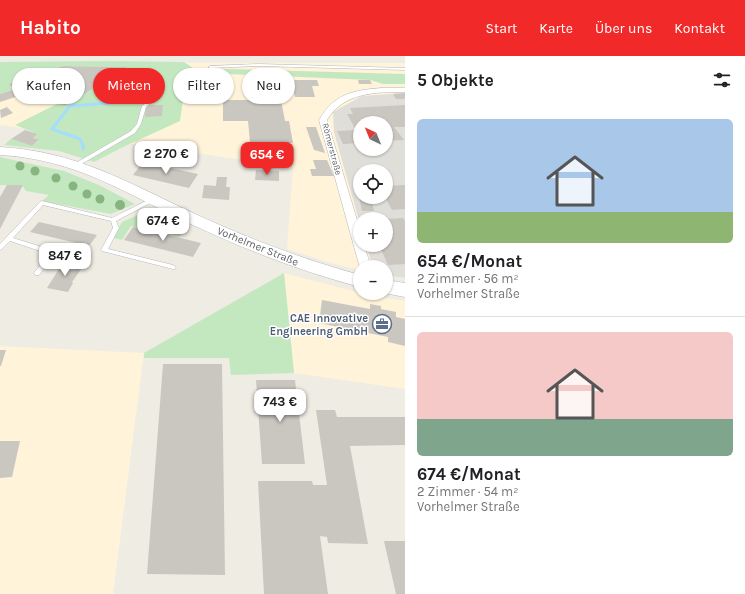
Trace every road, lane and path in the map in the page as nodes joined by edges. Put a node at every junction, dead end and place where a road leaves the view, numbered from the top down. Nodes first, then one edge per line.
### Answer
1 (210, 67) dead end
2 (405, 69) edge
3 (405, 90) edge
4 (147, 104) edge
5 (0, 151) edge
6 (76, 165) junction
7 (152, 200) junction
8 (113, 220) junction
9 (0, 239) edge
10 (9, 239) junction
11 (0, 248) edge
12 (363, 260) edge
13 (173, 267) dead end
14 (37, 273) dead end
15 (353, 280) edge
16 (393, 288) edge
17 (405, 290) edge

1 - 2 lane
3 - 12 street, Römerstraße
4 - 6 lane
5 - 6 street, Vorhelmer Straße
6 - 7 street, Vorhelmer Straße
7 - 8 lane
7 - 15 street, Vorhelmer Straße
8 - 10 lane
8 - 13 lane
9 - 10 lane
10 - 11 lane
10 - 14 lane
16 - 17 street

